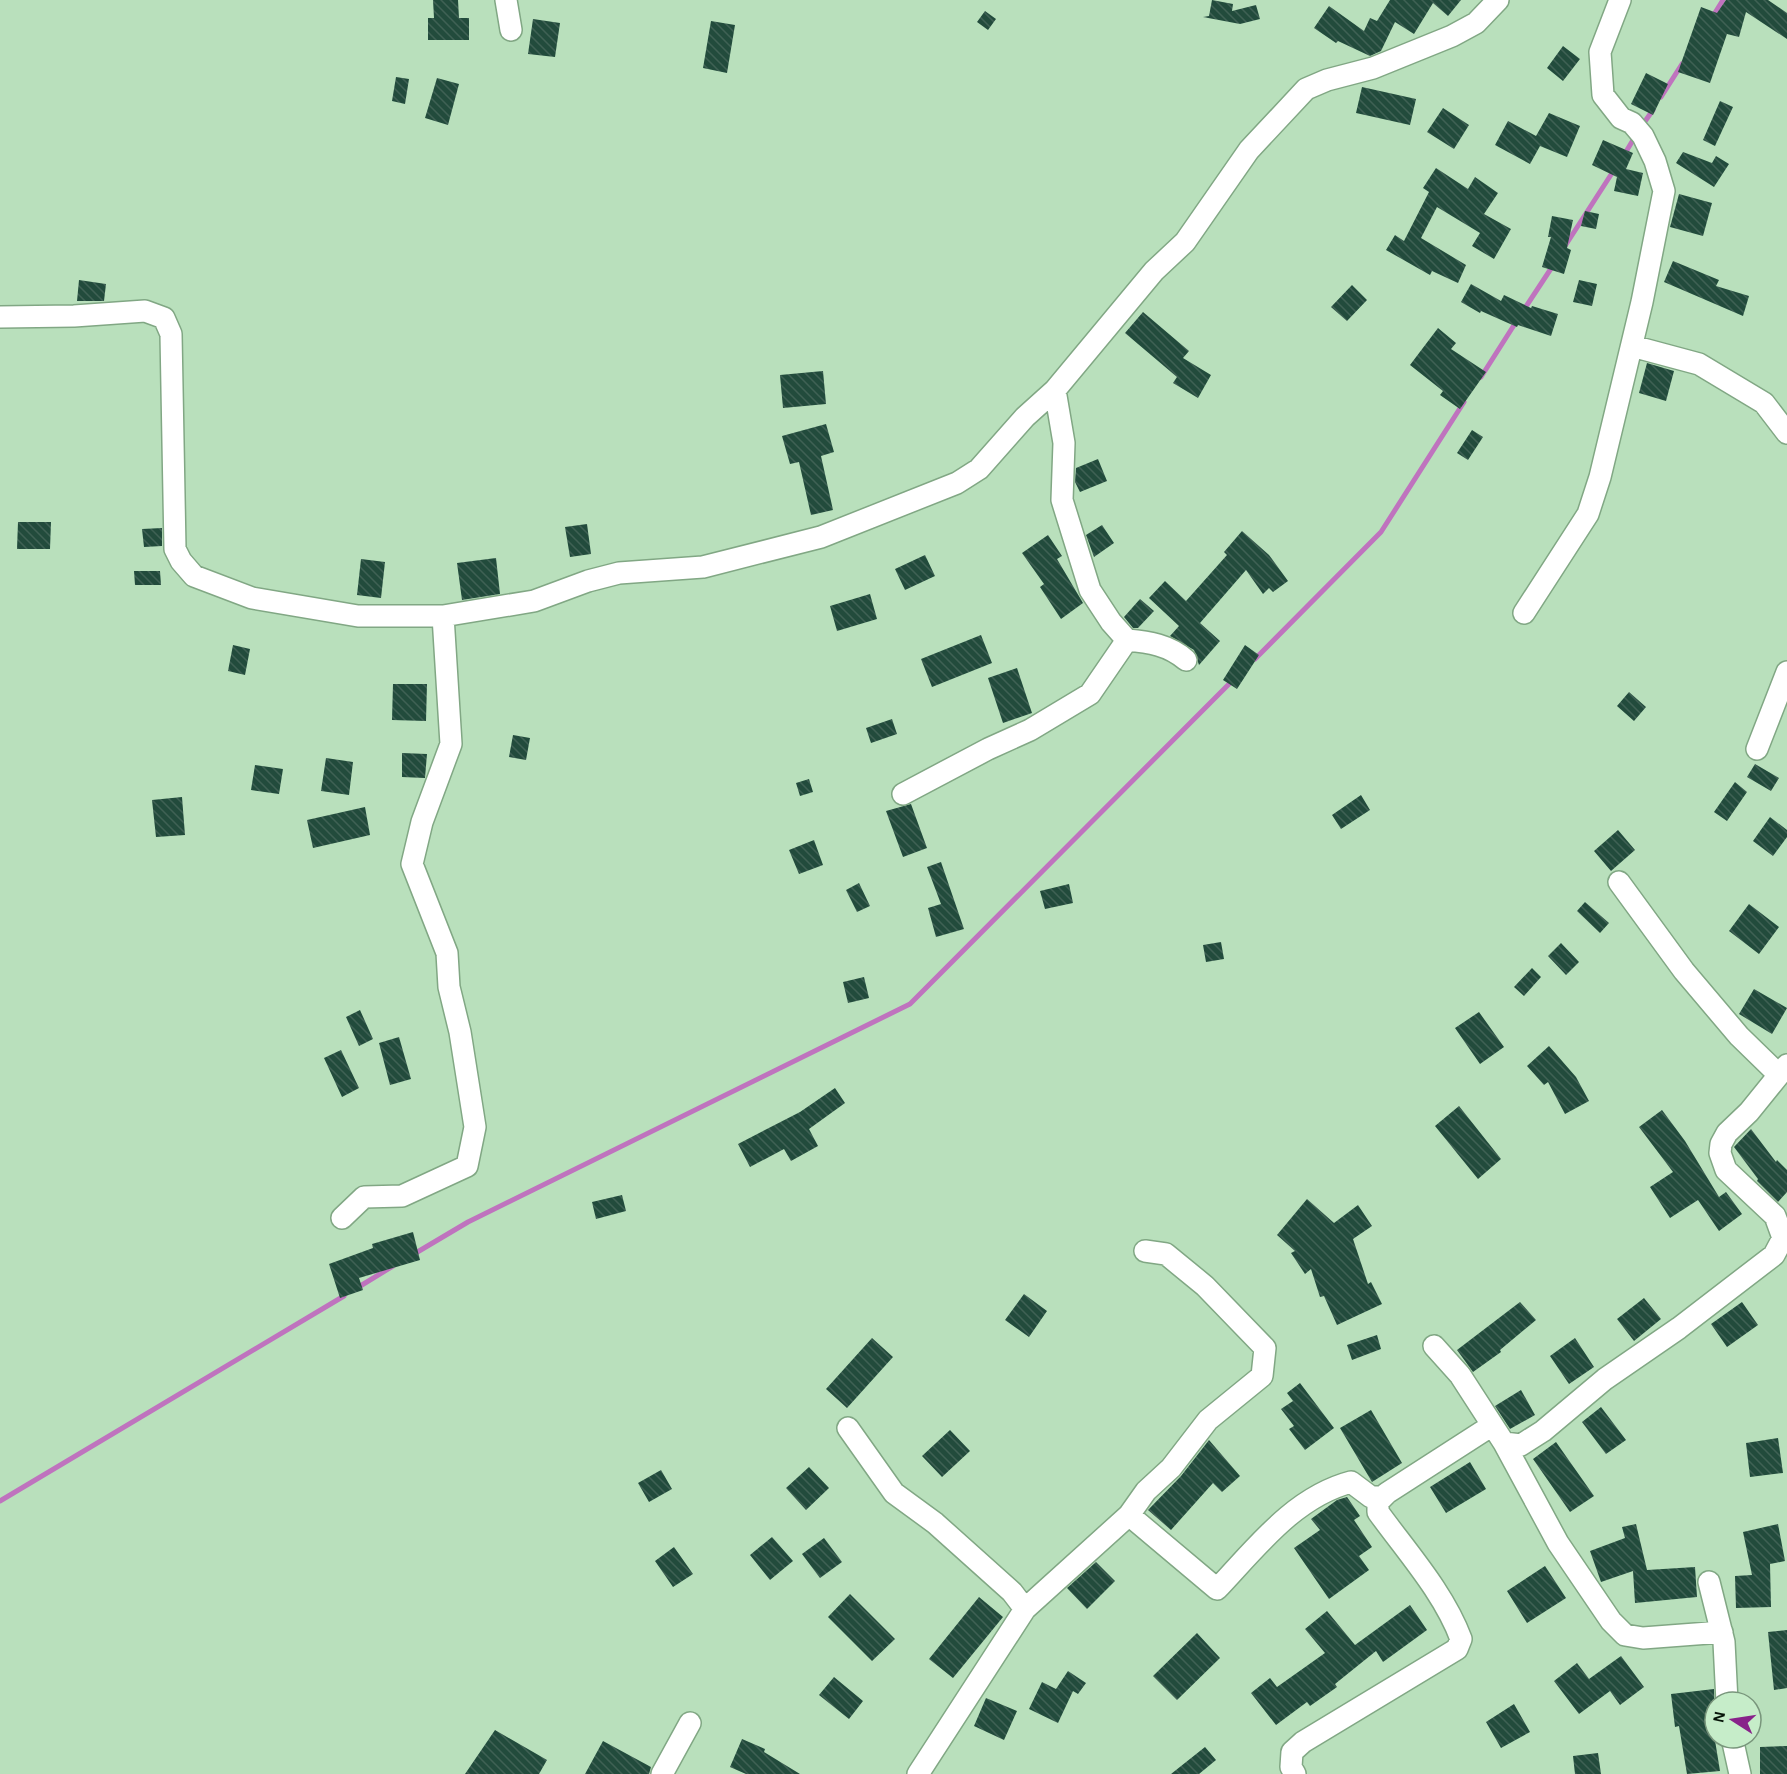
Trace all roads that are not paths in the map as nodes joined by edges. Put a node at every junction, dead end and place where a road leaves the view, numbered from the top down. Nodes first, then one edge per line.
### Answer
1 (506, 0) edge
2 (1498, 0) edge
3 (1620, 0) edge
4 (511, 30) dead end
5 (0, 317) edge
6 (1632, 346) junction
7 (1055, 390) junction
8 (1787, 433) edge
9 (1524, 613) dead end
10 (443, 616) junction
11 (1127, 640) junction
12 (1186, 660) dead end
13 (1787, 672) edge
14 (1757, 749) dead end
15 (903, 795) dead end
16 (1619, 882) dead end
17 (1783, 1070) edge
18 (1781, 1210) edge
19 (342, 1218) dead end
20 (1144, 1251) dead end
21 (1434, 1346) dead end
22 (1491, 1426) junction
23 (848, 1428) dead end
24 (1504, 1443) junction
25 (1383, 1497) junction
26 (1129, 1515) junction
27 (1709, 1582) dead end
28 (1025, 1609) junction
29 (1722, 1632) junction
30 (1726, 1690) edge
31 (690, 1723) dead end
32 (1735, 1750) edge
33 (662, 1774) edge
34 (918, 1774) edge
35 (1295, 1774) edge
36 (1740, 1774) edge

1 - 4 street
2 - 7 street
3 - 6 street
5 - 10 street
6 - 8 street
6 - 9 street
7 - 10 street
7 - 11 street
10 - 19 street
11 - 12 street
11 - 15 street
13 - 14 street
16 - 17 street
17 - 18 street
18 - 24 street
20 - 26 street
21 - 22 street
22 - 24 street
22 - 25 street
23 - 28 street
24 - 29 street
25 - 26 street
25 - 35 street
26 - 28 street
27 - 29 street
28 - 34 street
29 - 30 street
31 - 33 street
32 - 36 street

